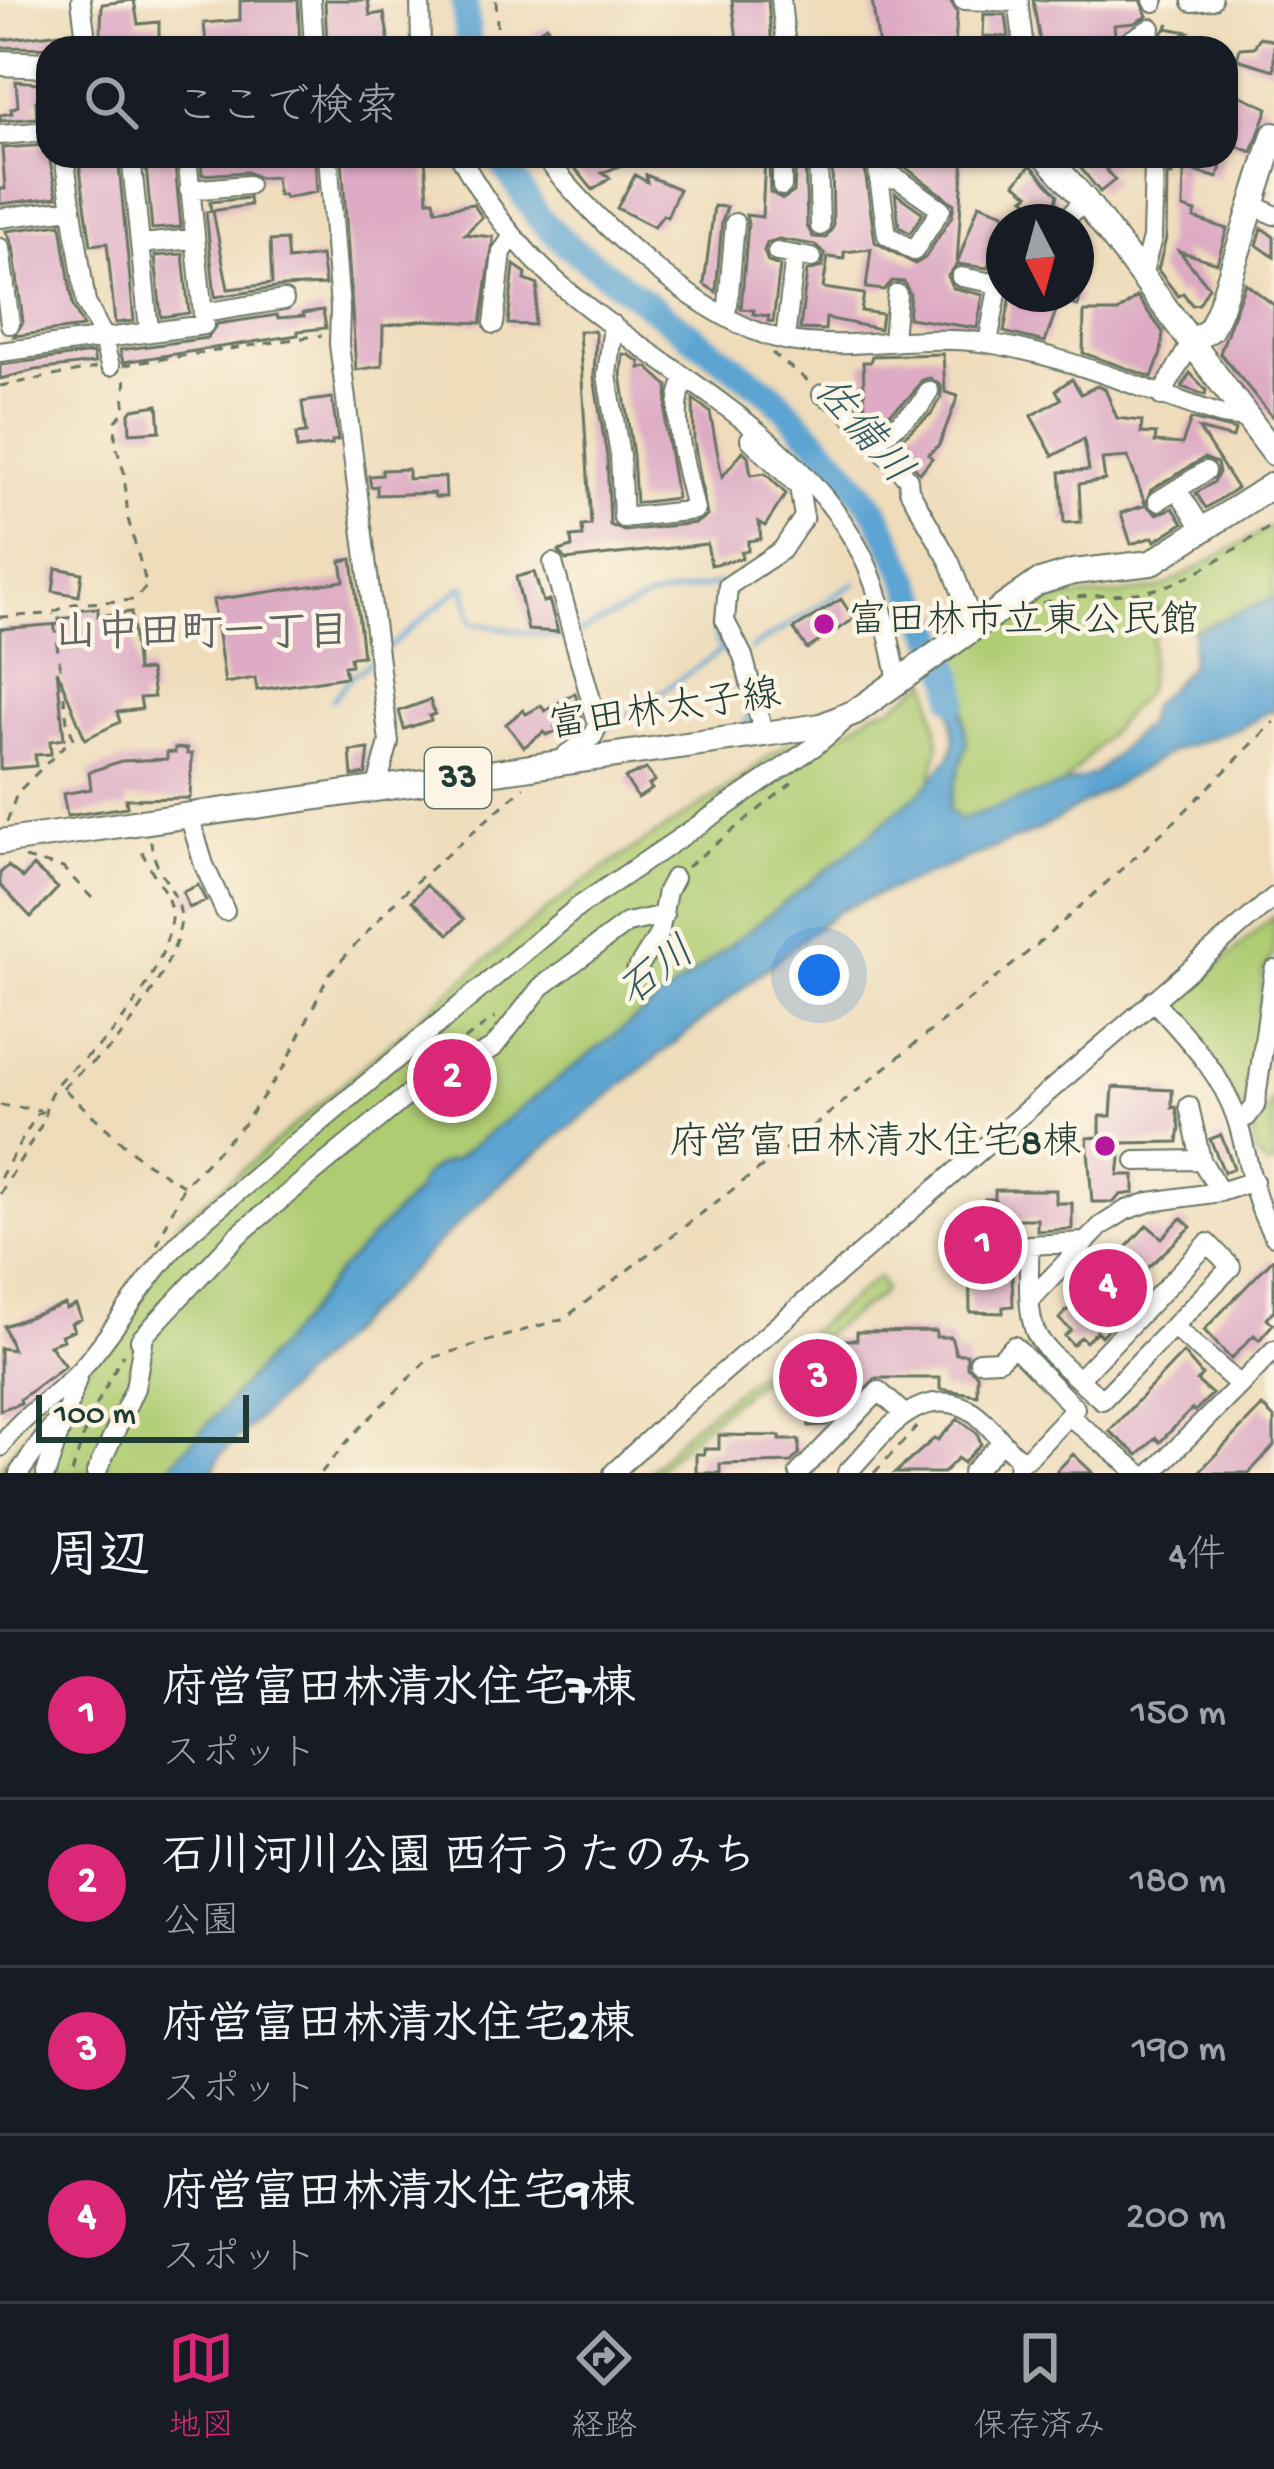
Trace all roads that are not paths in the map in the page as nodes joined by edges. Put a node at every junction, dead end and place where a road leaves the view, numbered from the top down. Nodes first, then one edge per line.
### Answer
1 (81, 0) edge
2 (311, 0) edge
3 (420, 0) edge
4 (781, 0) edge
5 (963, 0) edge
6 (1019, 1) edge
7 (1150, 28) dead end
8 (86, 36) edge
9 (313, 36) edge
10 (421, 36) edge
11 (785, 36) edge
12 (1023, 36) edge
13 (1137, 36) edge
14 (0, 62) edge
15 (36, 64) edge
16 (36, 132) edge
17 (1274, 134) edge
18 (0, 136) edge
19 (66, 168) edge
20 (132, 168) edge
21 (188, 168) edge
22 (329, 168) edge
23 (468, 168) edge
24 (554, 168) edge
25 (782, 168) edge
26 (818, 168) edge
27 (878, 168) edge
28 (1057, 168) edge
29 (1154, 168) edge
30 (880, 180) dead end
31 (248, 185) dead end
32 (782, 186) dead end
33 (189, 190) junction
34 (1085, 200) junction
35 (1081, 204) edge
36 (71, 208) junction
37 (1264, 210) edge
38 (0, 218) edge
39 (735, 223) dead end
40 (820, 226) dead end
41 (513, 236) junction
42 (194, 239) junction
43 (140, 244) junction
44 (0, 248) edge
45 (795, 255) dead end
46 (1142, 276) junction
47 (961, 277) dead end
48 (986, 282) edge
49 (897, 294) dead end
50 (284, 300) dead end
51 (994, 312) edge
52 (203, 314) junction
53 (724, 314) junction
54 (10, 324) dead end
55 (494, 324) dead end
56 (613, 325) junction
57 (149, 330) junction
58 (785, 339) junction
59 (104, 340) junction
60 (893, 340) junction
61 (988, 343) junction
62 (1191, 343) junction
63 (0, 352) edge
64 (114, 366) road end
65 (686, 378) junction
66 (822, 394) road end
67 (1161, 396) junction
68 (924, 406) dead end
69 (1244, 412) junction
70 (735, 414) junction
71 (877, 441) junction
72 (1274, 453) edge
73 (1185, 456) dead end
74 (1274, 484) edge
75 (1177, 489) junction
76 (1158, 501) dead end
77 (1204, 531) junction
78 (554, 563) dead end
79 (969, 629) junction
80 (900, 680) junction
81 (855, 712) junction
82 (764, 735) junction
83 (567, 763) junction
84 (376, 790) junction
85 (189, 815) junction
86 (2, 842) edge
87 (204, 865) junction
88 (184, 875) dead end
89 (674, 878) dead end
90 (1274, 897) edge
91 (225, 911) dead end
92 (664, 915) junction
93 (1274, 970) edge
94 (637, 971) dead end
95 (1154, 1000) junction
96 (1269, 1044) edge
97 (1189, 1106) dead end
98 (1237, 1120) junction
99 (1202, 1160) junction
100 (1136, 1161) dead end
101 (1253, 1181) junction
102 (1220, 1192) junction
103 (1274, 1236) edge
104 (1085, 1242) junction
105 (1031, 1299) junction
106 (1175, 1328) junction
107 (1274, 1350) edge
108 (979, 1361) dead end
109 (76, 1375) junction
110 (1079, 1378) junction
111 (1240, 1385) junction
112 (64, 1411) junction
113 (904, 1414) junction
114 (1070, 1416) junction
115 (9, 1424) edge
116 (1001, 1443) junction
117 (0, 1447) edge
118 (1018, 1466) edge
119 (19, 1473) edge
120 (46, 1473) edge
121 (96, 1473) edge
122 (613, 1473) edge
123 (799, 1473) edge
124 (847, 1473) edge
125 (972, 1473) edge
126 (1139, 1473) edge
127 (1152, 1473) edge

1 - 8 street
2 - 9 street
3 - 10 street
4 - 11 street
5 - 6 street
6 - 12 street
7 - 13 street
14 - 15 main road
16 - 18 street
17 - 37 main road
19 - 36 street
20 - 43 street
21 - 33 street
22 - 84 street
23 - 41 street
24 - 53 street
25 - 32 street
26 - 40 street
27 - 30 street
28 - 34 main road
29 - 46 street
31 - 33 street
33 - 42 street
34 - 35 street
34 - 46 main road
36 - 38 street
36 - 59 street
37 - 62 main road
39 - 53 street
41 - 55 street
41 - 56 street
42 - 43 street
42 - 52 street
43 - 57 street
44 - 54 street
45 - 58 street
46 - 62 main road
47 - 48 street
49 - 60 street
50 - 52 street
51 - 61 street
52 - 57 street
53 - 58 street
56 - 65 street
56 - 65 street
57 - 59 street
58 - 60 street
59 - 63 street
59 - 64 street
60 - 61 street
61 - 67 street
62 - 67 street
62 - 69 main road
65 - 70 street
66 - 71 street
67 - 69 street
68 - 71 street
69 - 72 main road
70 - 80 street
70 - 82 street
71 - 79 street
73 - 75 street
74 - 77 main road, 富田林太子線 / 33
75 - 76 street
75 - 77 street
77 - 79 main road, 富田林太子線 / 33
78 - 83 street
79 - 80 main road, 富田林太子線 / 33
80 - 81 main road, 富田林太子線 / 33
81 - 82 main road, 富田林太子線 / 33
81 - 109 street
82 - 83 main road, 富田林太子線 / 33
83 - 84 main road, 富田林太子線 / 33
84 - 85 main road, 富田林太子線 / 33
85 - 86 main road, 富田林太子線 / 33
85 - 87 street
87 - 88 street
87 - 91 street
89 - 92 street
90 - 95 street
92 - 94 street
92 - 121 street
93 - 96 street
95 - 98 street
95 - 122 street
96 - 98 street
97 - 99 street
98 - 101 street
99 - 100 street
99 - 102 street
101 - 102 street
101 - 103 street
102 - 104 street
104 - 105 street
104 - 105 street
105 - 110 street
106 - 110 street
106 - 110 street
106 - 111 street
107 - 111 street
108 - 114 street
109 - 112 street
109 - 115 street
111 - 127 street
112 - 119 street
112 - 120 street
113 - 116 street
113 - 123 street
113 - 124 street
114 - 118 street
114 - 126 street
115 - 117 street
116 - 118 street
116 - 125 street

